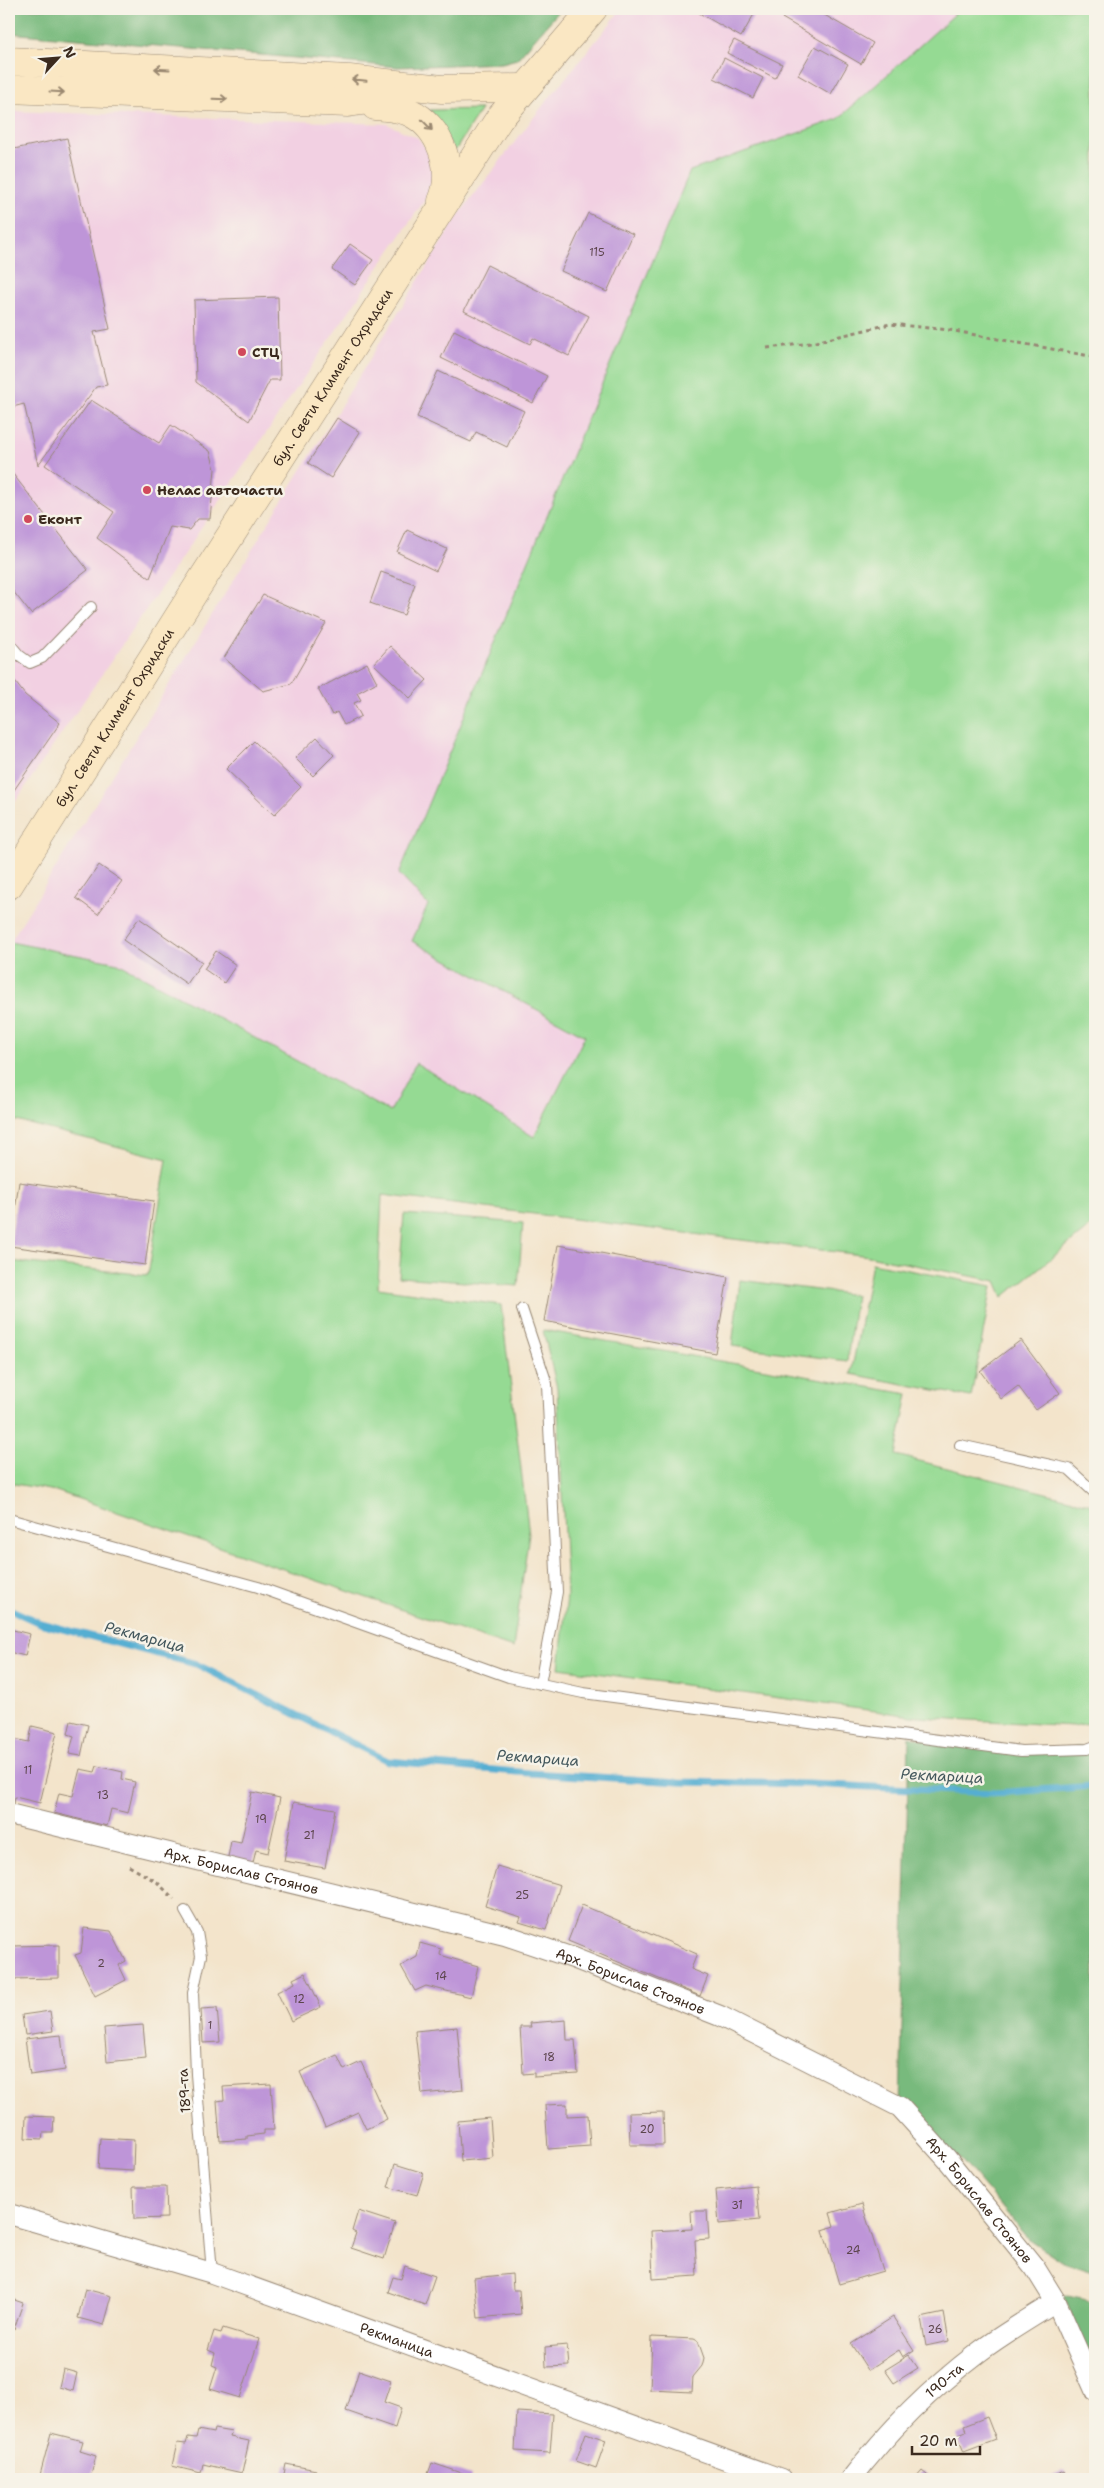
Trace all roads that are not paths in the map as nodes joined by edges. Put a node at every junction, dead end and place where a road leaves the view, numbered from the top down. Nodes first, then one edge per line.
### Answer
1 (593, 9) edge
2 (9, 61) edge
3 (524, 88) junction
4 (9, 89) edge
5 (442, 89) junction
6 (348, 103) junction
7 (433, 222) junction
8 (91, 606) dead end
9 (9, 643) edge
10 (9, 885) edge
11 (522, 1309) dead end
12 (960, 1445) dead end
13 (1095, 1493) edge
14 (9, 1519) edge
15 (540, 1684) junction
16 (1095, 1746) edge
17 (9, 1814) edge
18 (185, 1911) dead end
19 (9, 2214) edge
20 (212, 2273) junction
21 (1056, 2302) junction
22 (1095, 2390) edge
23 (781, 2479) edge
24 (851, 2479) edge

1 - 3 main road, бул. Свети Климент Охридски
5 -> 2 main road
3 - 5 main road
3 - 7 main road, бул. Свети Климент Охридски
4 -> 6 main road
5 - 6 main road
6 -> 7 main road
7 - 10 main road, бул. Свети Климент Охридски
8 - 9 lane
11 - 15 lane
12 - 13 lane
14 - 15 lane
15 - 16 lane
17 - 21 street, Арх. Борислав Стоянов
18 - 20 lane, 189-та
19 - 20 street, Рекманица
20 - 23 street, Рекманица
21 - 22 street, Арх. Борислав Стоянов
21 - 24 street, 190-та

